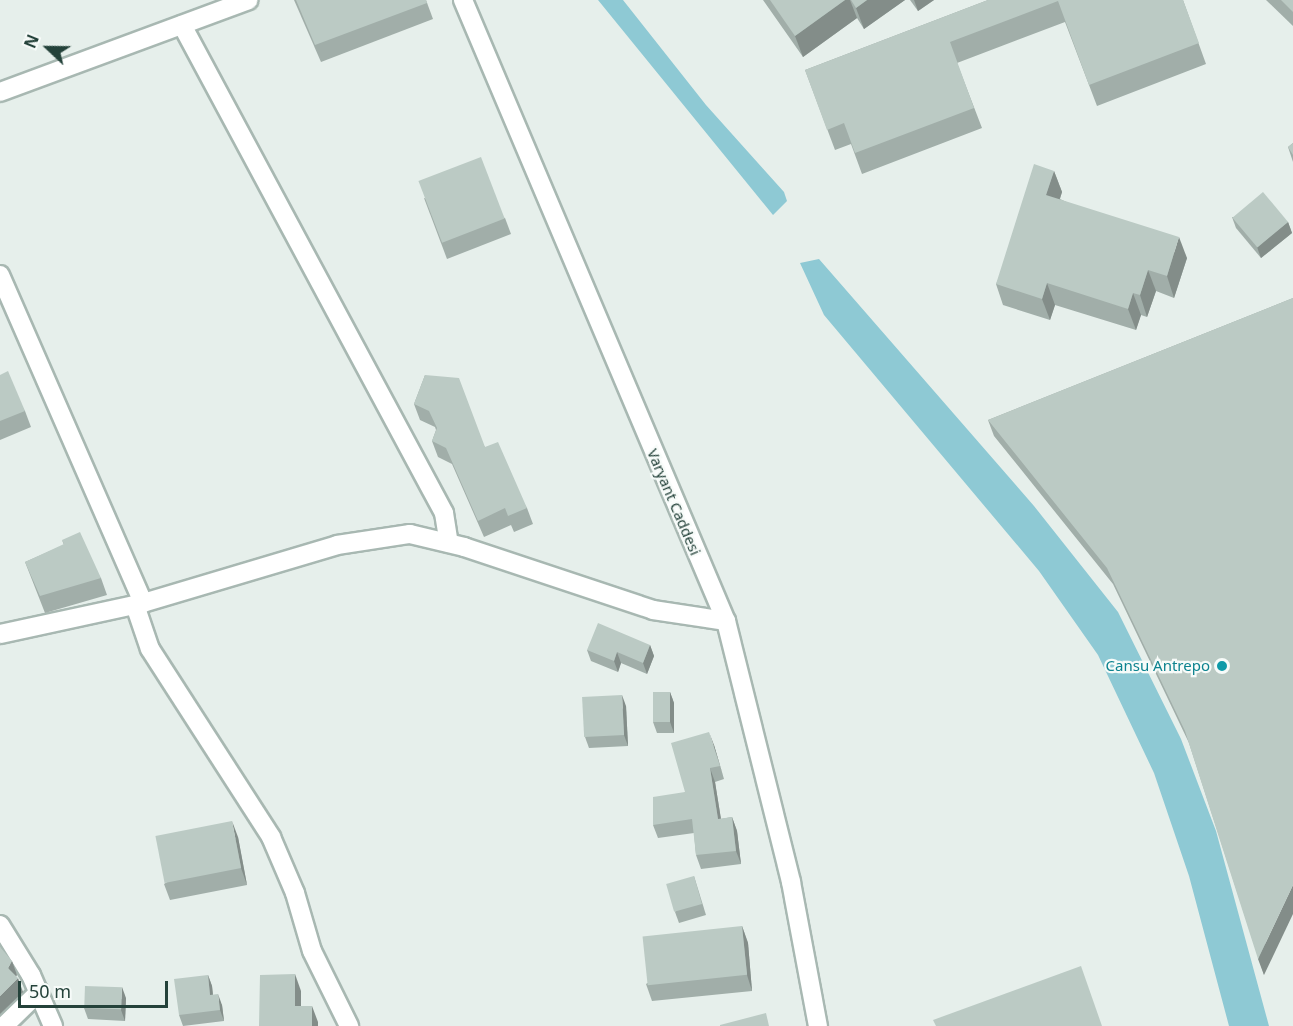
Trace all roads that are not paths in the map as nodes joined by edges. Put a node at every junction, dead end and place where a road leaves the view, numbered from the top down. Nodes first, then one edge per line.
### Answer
1 (249, 0) edge
2 (463, 0) edge
3 (182, 25) junction
4 (0, 92) edge
5 (0, 275) edge
6 (449, 543) junction
7 (139, 604) junction
8 (726, 621) junction
9 (2, 629) edge
10 (0, 925) edge
11 (39, 992) junction
12 (4, 1026) edge
13 (53, 1026) edge
14 (349, 1026) edge
15 (818, 1026) edge

1 - 3 street
2 - 8 street, Varyant Caddesi
3 - 4 street
3 - 6 street
5 - 7 street
6 - 7 street
6 - 8 street
7 - 9 street
7 - 14 street
8 - 15 street, Varyant Caddesi
10 - 11 street
11 - 12 street
11 - 13 street

